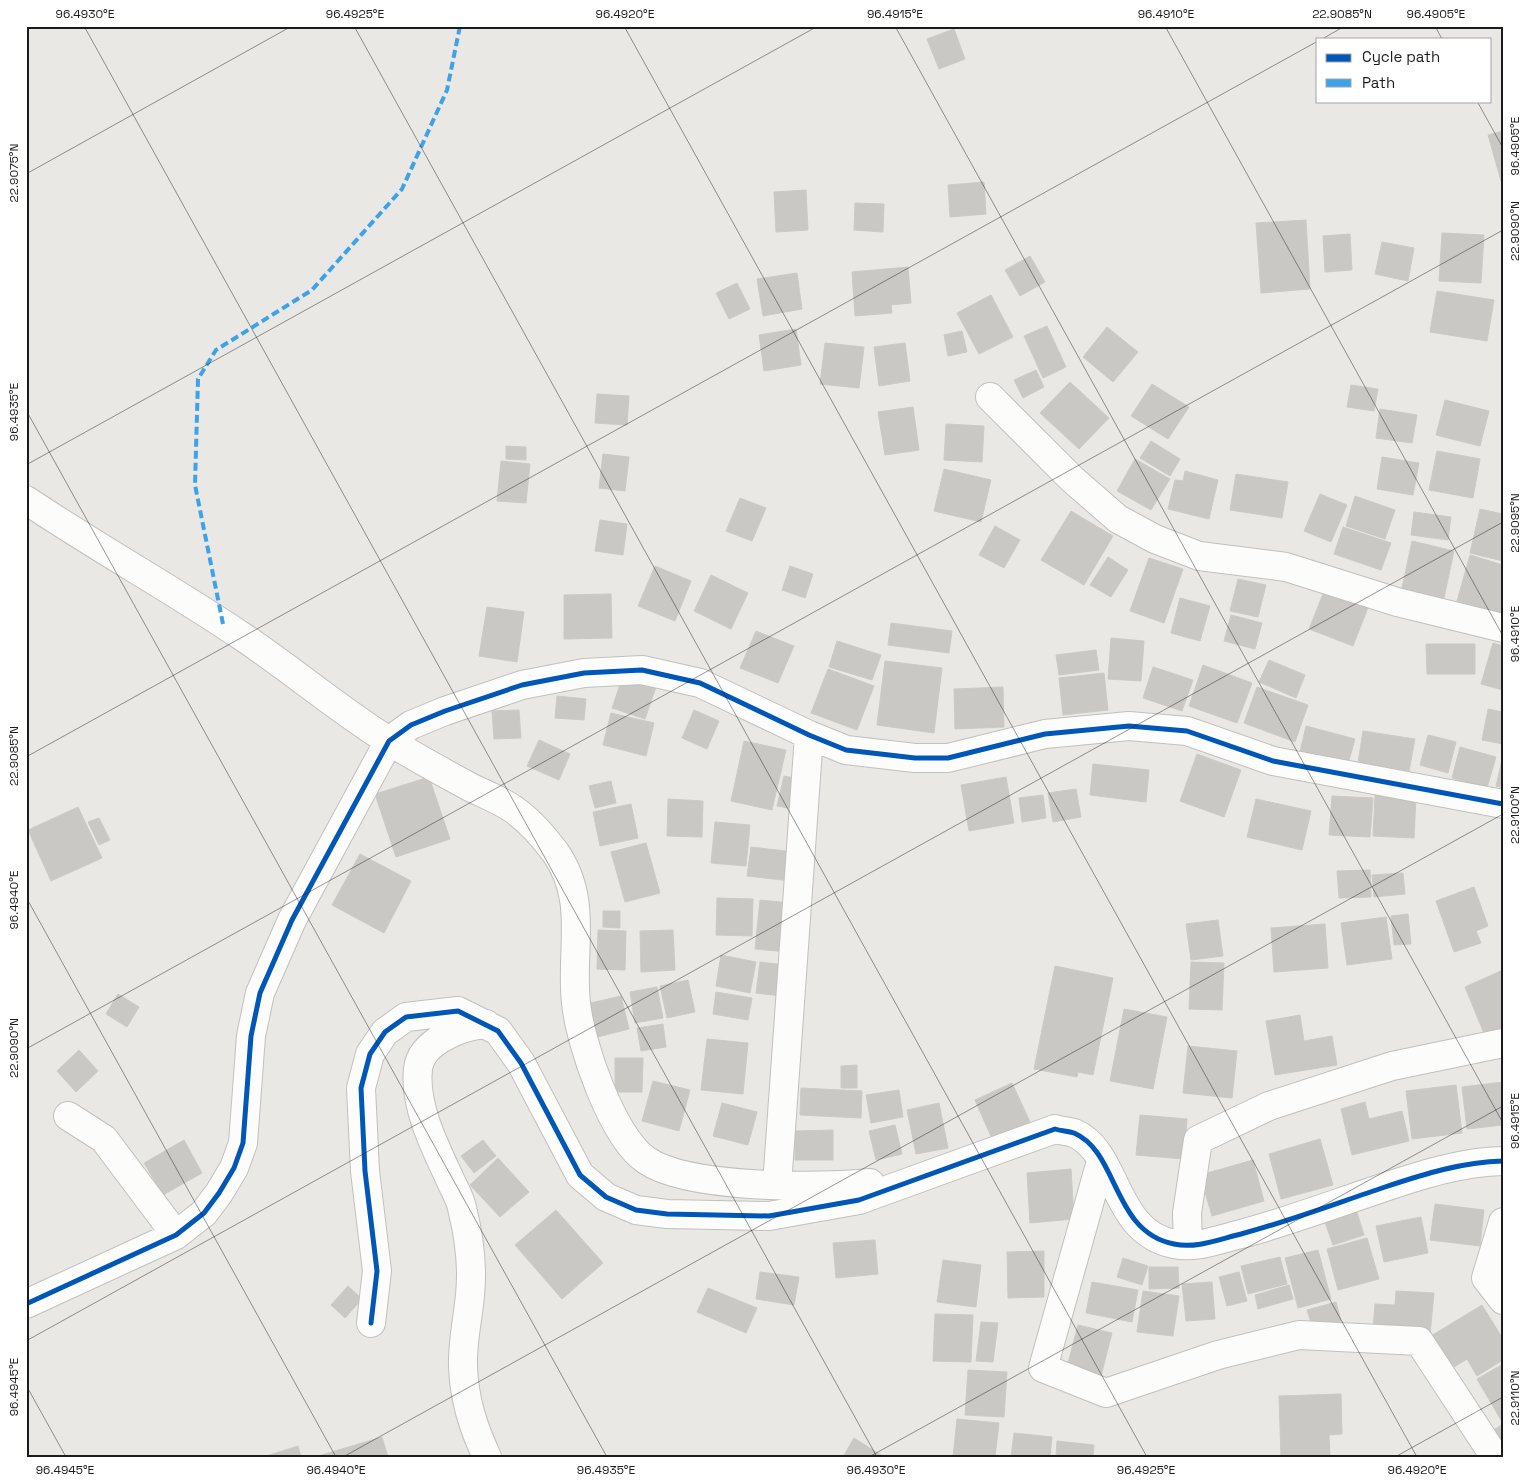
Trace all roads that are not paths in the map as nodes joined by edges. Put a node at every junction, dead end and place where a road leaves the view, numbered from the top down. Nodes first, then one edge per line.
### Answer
1 (990, 397) dead end
2 (26, 500) edge
3 (1503, 628) edge
4 (808, 735) junction
5 (390, 741) junction
6 (1503, 804) edge
7 (486, 1024) junction
8 (1503, 1043) edge
9 (68, 1116) dead end
10 (1101, 1161) junction
11 (1503, 1161) edge
12 (936, 1174) junction
13 (777, 1185) junction
14 (1503, 1222) edge
15 (176, 1234) junction
16 (1188, 1244) junction
17 (1503, 1300) edge
18 (26, 1304) edge
19 (371, 1323) dead end
20 (487, 1457) edge
21 (1495, 1457) edge

1 - 3 street
2 - 5 street
4 - 5 street
4 - 6 street
4 - 13 street
5 - 13 street
5 - 15 street
7 - 12 street
7 - 19 street
7 - 20 street
8 - 16 street
9 - 15 street
10 - 12 street
10 - 16 street
10 - 21 street
11 - 16 street
12 - 13 street
14 - 17 street
15 - 18 street

